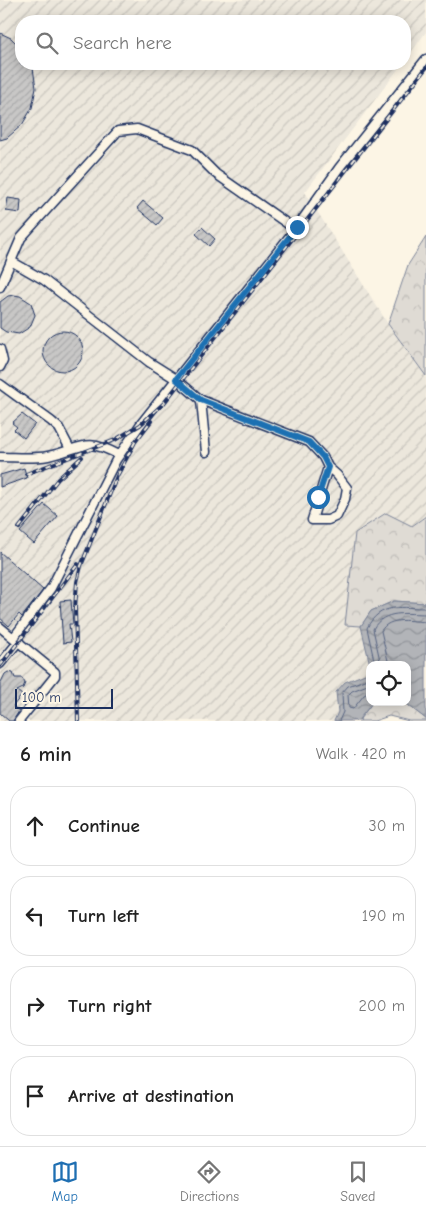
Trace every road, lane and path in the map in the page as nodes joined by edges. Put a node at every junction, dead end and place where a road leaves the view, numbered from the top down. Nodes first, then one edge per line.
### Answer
1 (426, 59) edge
2 (295, 229) junction
3 (11, 260) junction
4 (0, 287) edge
5 (0, 349) edge
6 (0, 366) edge
7 (176, 379) junction
8 (0, 384) edge
9 (201, 400) junction
10 (70, 449) junction
11 (206, 452) dead end
12 (119, 455) junction
13 (0, 457) edge
14 (328, 467) junction
15 (0, 627) edge
16 (16, 639) junction
17 (0, 664) edge
18 (19, 721) edge

1 - 2 lane
2 - 3 lane
2 - 7 lane
3 - 4 lane
3 - 7 lane
5 - 6 lane
7 - 9 lane
7 - 12 lane
8 - 10 lane
9 - 11 lane
9 - 14 lane
10 - 12 lane
10 - 13 lane
12 - 16 lane
14 - 14 lane
15 - 16 lane
16 - 17 lane
16 - 18 lane

